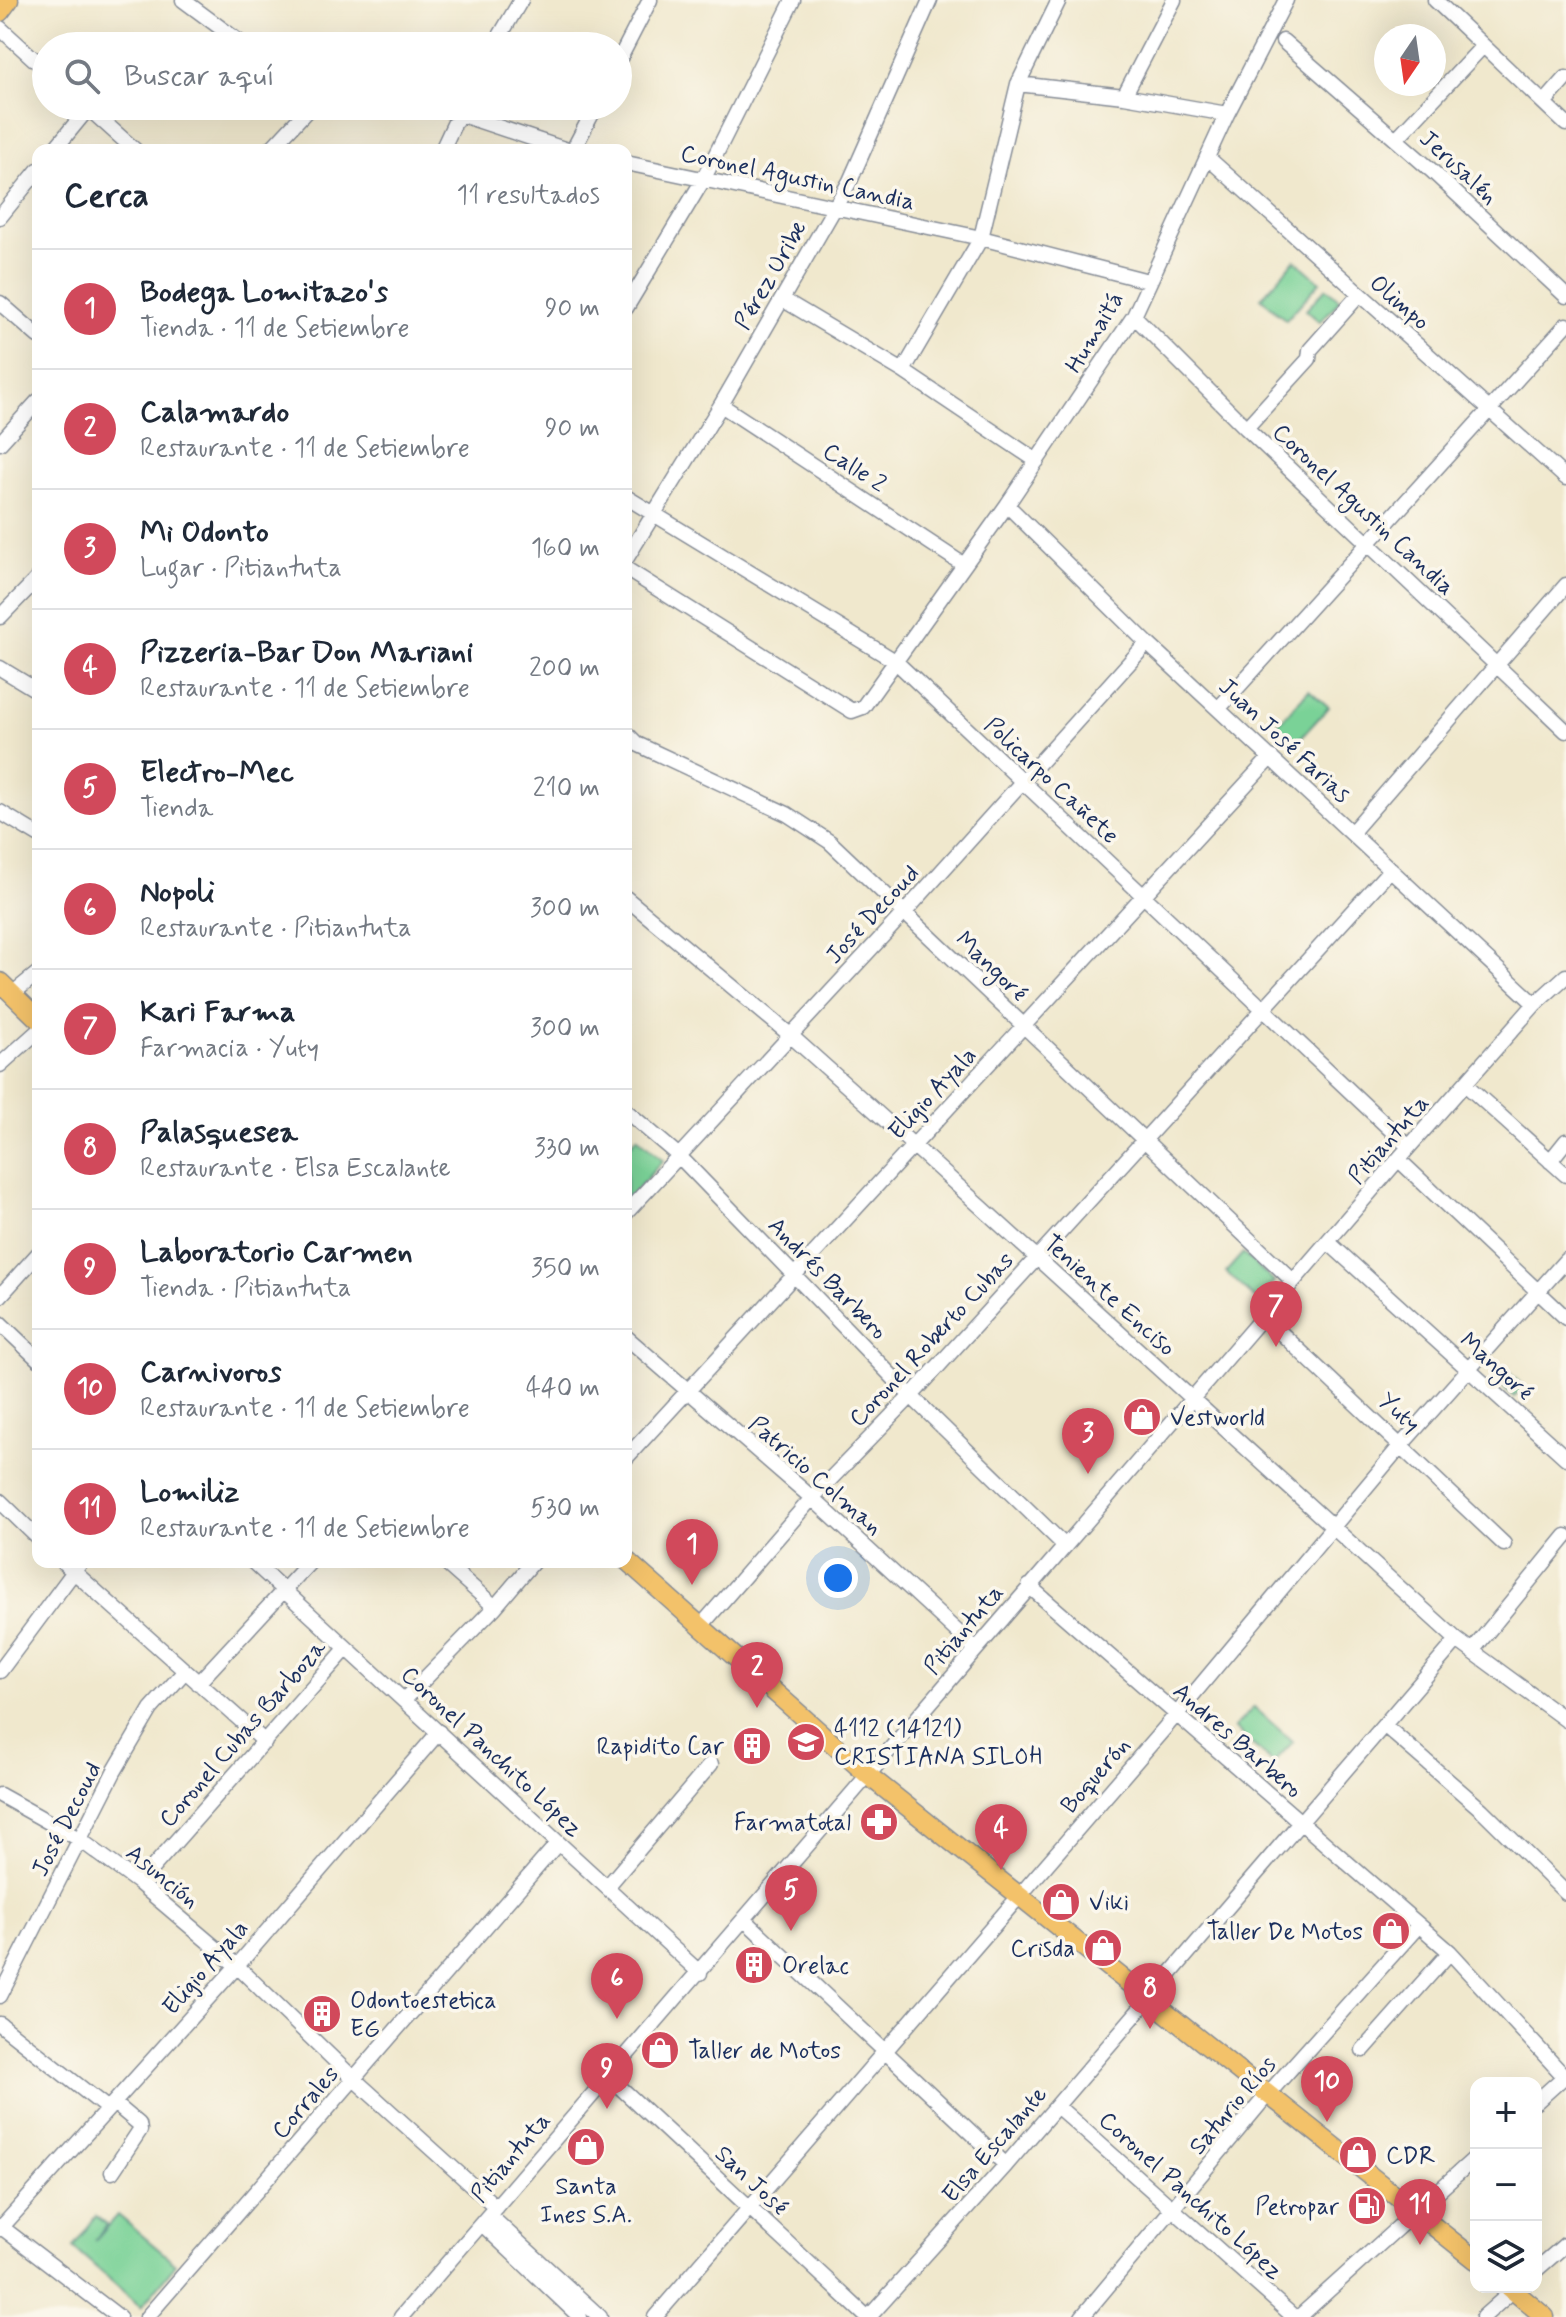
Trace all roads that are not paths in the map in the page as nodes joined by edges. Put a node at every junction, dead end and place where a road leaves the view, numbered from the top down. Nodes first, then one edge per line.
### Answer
1 (9, 0) edge
2 (183, 0) edge
3 (513, 0) edge
4 (521, 0) edge
5 (650, 0) edge
6 (793, 0) edge
7 (930, 0) edge
8 (1059, 0) edge
9 (1174, 0) edge
10 (1286, 0) edge
11 (1435, 0) edge
12 (0, 12) edge
13 (508, 18) junction
14 (0, 28) edge
15 (226, 32) edge
16 (501, 32) edge
17 (632, 35) edge
18 (1283, 41) dead end
19 (1483, 46) junction
20 (32, 57) edge
21 (1566, 78) edge
22 (1018, 84) junction
23 (1124, 96) junction
24 (1544, 103) junction
25 (1227, 114) junction
26 (78, 120) edge
27 (102, 120) edge
28 (298, 120) edge
29 (456, 120) edge
30 (488, 120) edge
31 (588, 120) edge
32 (1566, 124) edge
33 (1396, 139) junction
34 (59, 144) edge
35 (128, 144) edge
36 (276, 144) edge
37 (445, 144) edge
38 (554, 144) edge
39 (574, 144) edge
40 (1207, 157) junction
41 (632, 164) edge
42 (32, 177) edge
43 (703, 180) junction
44 (835, 206) junction
45 (0, 217) edge
46 (981, 238) junction
47 (1148, 281) junction
48 (1358, 296) junction
49 (1566, 296) edge
50 (632, 298) edge
51 (782, 299) junction
52 (0, 303) edge
53 (1134, 316) junction
54 (1566, 325) edge
55 (32, 331) edge
56 (903, 371) junction
57 (721, 405) junction
58 (32, 408) edge
59 (1489, 408) junction
60 (1246, 428) junction
61 (0, 443) edge
62 (1037, 461) junction
63 (1566, 478) edge
64 (632, 501) edge
65 (1007, 505) junction
66 (654, 514) junction
67 (1368, 543) junction
68 (632, 549) edge
69 (964, 565) junction
70 (632, 573) edge
71 (32, 584) edge
72 (1566, 585) edge
73 (0, 617) edge
74 (1147, 643) junction
75 (895, 661) junction
76 (1497, 665) junction
77 (0, 668) edge
78 (32, 687) edge
79 (1219, 708) junction
80 (1566, 731) edge
81 (632, 749) edge
82 (1271, 757) junction
83 (1022, 782) junction
84 (0, 812) edge
85 (32, 831) edge
86 (1352, 832) junction
87 (1391, 869) junction
88 (1144, 897) junction
89 (632, 903) edge
90 (905, 912) junction
91 (32, 976) edge
92 (1566, 976) edge
93 (6, 988) edge
94 (1535, 1004) junction
95 (1262, 1010) junction
96 (32, 1013) edge
97 (1024, 1027) junction
98 (789, 1034) junction
99 (32, 1036) edge
100 (0, 1065) edge
101 (1465, 1084) junction
102 (632, 1116) edge
103 (1143, 1137) junction
104 (1566, 1141) edge
105 (913, 1145) junction
106 (1409, 1147) junction
107 (679, 1156) junction
108 (1399, 1160) junction
109 (1550, 1161) junction
110 (1566, 1175) edge
111 (632, 1207) edge
112 (1328, 1242) junction
113 (1036, 1258) junction
114 (1566, 1260) edge
115 (32, 1261) edge
116 (795, 1274) junction
117 (1293, 1281) junction
118 (1539, 1289) junction
119 (0, 1296) edge
120 (1263, 1316) junction
121 (1566, 1318) edge
122 (0, 1323) edge
123 (632, 1342) edge
124 (32, 1353) edge
125 (1468, 1370) junction
126 (688, 1393) junction
127 (911, 1396) junction
128 (1193, 1399) junction
129 (1402, 1444) junction
130 (632, 1452) edge
131 (1566, 1458) edge
132 (812, 1498) junction
133 (0, 1501) edge
134 (1332, 1526) junction
135 (32, 1532) edge
136 (1566, 1537) edge
137 (1504, 1544) dead end
138 (1064, 1545) junction
139 (632, 1565) edge
140 (70, 1568) edge
141 (75, 1568) edge
142 (260, 1568) edge
143 (304, 1568) edge
144 (451, 1568) edge
145 (528, 1568) edge
146 (1029, 1586) junction
147 (284, 1590) junction
148 (495, 1607) junction
149 (700, 1627) junction
150 (1457, 1640) junction
151 (975, 1648) junction
152 (346, 1649) junction
153 (1472, 1651) junction
154 (0, 1671) edge
155 (185, 1671) junction
156 (198, 1683) junction
157 (405, 1699) junction
158 (1176, 1715) junction
159 (1566, 1720) edge
160 (1384, 1725) junction
161 (439, 1732) junction
162 (265, 1742) junction
163 (711, 1764) dead end
164 (869, 1776) junction
165 (0, 1795) edge
166 (1299, 1824) junction
167 (79, 1839) junction
168 (558, 1843) junction
169 (139, 1883) junction
170 (607, 1887) junction
171 (1566, 1893) edge
172 (1019, 1896) junction
173 (746, 1921) junction
174 (1419, 1925) junction
175 (1450, 1952) junction
176 (237, 1966) junction
177 (700, 1973) junction
178 (0, 1996) edge
179 (1149, 1998) junction
180 (0, 2024) edge
181 (1363, 2050) dead end
182 (885, 2051) junction
183 (608, 2076) junction
184 (1565, 2076) edge
185 (354, 2079) junction
186 (1268, 2094) junction
187 (1542, 2097) edge
188 (111, 2106) junction
189 (1057, 2106) junction
190 (1470, 2162) edge
191 (1006, 2165) junction
192 (112, 2172) dead end
193 (749, 2207) junction
194 (1175, 2209) junction
195 (1416, 2212) junction
196 (489, 2215) junction
197 (0, 2227) edge
198 (1566, 2244) edge
199 (1470, 2255) edge
200 (1542, 2265) edge
201 (1508, 2293) edge
202 (1519, 2293) edge
203 (119, 2317) edge
204 (147, 2317) edge
205 (401, 2317) edge
206 (580, 2317) edge
207 (600, 2317) edge
208 (655, 2317) edge
209 (868, 2317) edge
210 (1082, 2317) edge
211 (1297, 2317) edge
212 (1483, 2317) edge
213 (1545, 2317) edge

1 - 12 main road
2 - 15 street
3 - 13 street
4 - 13 street
5 - 17 street
6 - 43 street
7 - 44 street, Pérez Uribe
8 - 22 street
9 - 23 street
10 - 25 street, Humaitá
11 - 19 street
13 - 16 street
14 - 20 street
18 - 33 street, Jerusalén
19 - 24 street
19 - 33 street
21 - 24 street
22 - 23 street
22 - 46 street
23 - 25 street
24 - 32 street
25 - 40 street, Humaitá
26 - 34 street
27 - 35 street
28 - 36 street
29 - 37 street
30 - 38 street
31 - 39 street
33 - 49 street, Jerusalén
40 - 47 street, Humaitá
40 - 48 street, Olimpo
41 - 43 street, Coronel Agustin Candia
42 - 45 street
43 - 44 street, Coronel Agustin Candia
43 - 50 street
44 - 46 street, Coronel Agustin Candia
44 - 51 street, Pérez Uribe
46 - 47 street, Coronel Agustin Candia
46 - 56 street
47 - 53 street, Humaitá
48 - 59 street, Olimpo
48 - 60 street
51 - 56 street
51 - 57 street, Pérez Uribe
52 - 55 street
53 - 60 street, Coronel Agustin Candia
53 - 62 street, Humaitá
54 - 59 street
56 - 62 street
57 - 66 street, Pérez Uribe
57 - 69 street, Calle 2
58 - 61 street
59 - 63 street, Olimpo
59 - 67 street
60 - 67 street, Coronel Agustin Candia
62 - 65 street, Humaitá
64 - 66 street, Policarpo Cañete
65 - 69 street, Humaitá
65 - 74 street, Juan José Farias
66 - 68 street, Pérez Uribe
66 - 75 street, Policarpo Cañete
67 - 76 street, Coronel Agustin Candia
67 - 79 street
69 - 75 street, Humaitá
70 - 75 street, Humaitá
71 - 73 street
72 - 76 street
74 - 79 street, Juan José Farias
74 - 83 street, José Decoud
75 - 83 street, Policarpo Cañete
76 - 80 street, Coronel Agustin Candia
76 - 86 street
77 - 78 street
79 - 82 street, Juan José Farias
81 - 90 street, Mangoré
82 - 86 street, Juan José Farias
82 - 88 street, Eligio Ayala
83 - 88 street, Policarpo Cañete
83 - 90 street, José Decoud
84 - 85 street
86 - 87 street, Juan José Farias
87 - 94 street, Juan José Farias
87 - 95 street, Coronel Roberto Cubas
88 - 95 street, Policarpo Cañete
88 - 97 street, Eligio Ayala
89 - 98 street, Teniente Enciso
90 - 97 street, Mangoré
90 - 98 street, José Decoud
91 - 93 street
92 - 94 street, Pitiantuta
93 - 96 main road
94 - 101 street, Pitiantuta
95 - 103 street, Coronel Roberto Cubas
95 - 106 street, Policarpo Cañete
97 - 103 street, Mangoré
97 - 105 street, Eligio Ayala
98 - 105 street, Teniente Enciso
98 - 107 street, José Decoud
99 - 100 street
101 - 106 street, Pitiantuta
101 - 109 street
102 - 107 street, Andrés Barbero
103 - 113 street, Coronel Roberto Cubas
103 - 117 street, Mangoré
104 - 109 street
105 - 113 street, Teniente Enciso
105 - 116 street, Eligio Ayala
106 - 108 street, Pitiantuta
107 - 111 street, José Decoud
107 - 116 street, Andrés Barbero
108 - 112 street, Pitiantuta
108 - 118 street
109 - 110 street
112 - 117 street, Pitiantuta
112 - 125 street, Mangoré
113 - 127 street, Coronel Roberto Cubas
113 - 128 street, Teniente Enciso
114 - 118 street, Boquerón
115 - 119 street
116 - 126 street, Eligio Ayala
116 - 127 street, Andrés Barbero
117 - 120 street, Pitiantuta
118 - 121 street
118 - 125 street, Boquerón
120 - 128 street, Pitiantuta
120 - 129 street, Yuty
122 - 124 street
123 - 126 street, Patricio Colman
125 - 129 street, Boquerón
125 - 131 street, Mangoré
126 - 130 street, Eligio Ayala
126 - 132 street, Patricio Colman
127 - 132 street, Coronel Roberto Cubas
127 - 138 street, Andrés Barbero
128 - 134 street, Teniente Enciso
128 - 138 street, Pitiantuta
129 - 134 street, Boquerón
129 - 137 street, Yuty
132 - 149 street, Coronel Roberto Cubas
132 - 151 street, Patricio Colman
133 - 135 street
134 - 150 street, Teniente Enciso
134 - 158 street, Boquerón
136 - 153 street
138 - 146 street, Pitiantuta
139 - 149 main road
140 - 154 street
141 - 155 street
142 - 147 street, Coronel Panchito López
143 - 147 street
144 - 148 street
145 - 148 street
146 - 151 street, Pitiantuta
146 - 158 street, Andres Barbero
147 - 152 street, Coronel Panchito López
147 - 156 street
148 - 157 street
149 - 164 main road
150 - 153 street, Teniente Enciso
150 - 160 street, Elsa Escalante
151 - 164 street, Pitiantuta
152 - 157 street, Coronel Panchito López
152 - 162 street, Coronel Cubas Barboza
153 - 159 street, Teniente Enciso
155 - 156 street
155 - 167 street, José Decoud
156 - 162 street
157 - 161 street, Coronel Panchito López
158 - 166 street, Andres Barbero
158 - 172 street, Boquerón
160 - 166 street, Elsa Escalante
160 - 171 street
161 - 168 street, Coronel Panchito López
161 - 176 street, Eligio Ayala
162 - 169 street, Coronel Cubas Barboza
163 - 170 street
164 - 172 main road
164 - 173 street, Pitiantuta
165 - 167 street, Asunción
166 - 174 street, Andres Barbero
166 - 179 street, Elsa Escalante
167 - 169 street, Asunción
167 - 178 street, José Decoud
168 - 170 street, Coronel Panchito López
168 - 185 street, Corrales
169 - 176 street, Asunción
170 - 177 street, Coronel Panchito López
172 - 179 main road
172 - 182 street, Boquerón
173 - 177 street, Pitiantuta
173 - 182 street
174 - 175 street, Andres Barbero
174 - 186 street, Saturio Ríos
175 - 181 street
175 - 184 street, Andres Barbero
176 - 185 street, Asunción
176 - 188 street, Eligio Ayala
177 - 183 street, Pitiantuta
179 - 186 main road
179 - 189 street, Elsa Escalante
180 - 188 street
182 - 191 street
182 - 193 street, Boquerón
183 - 193 street, San José
183 - 196 street, Pitiantuta
184 - 187 street
185 - 196 street, Asunción
185 - 204 street, Corrales
186 - 194 street, Saturio Ríos
186 - 195 main road
188 - 192 street
188 - 197 street, Eligio Ayala
189 - 191 street, Elsa Escalante
189 - 194 street, Coronel Panchito López
190 - 195 street
191 - 209 street, Elsa Escalante
193 - 208 street, Boquerón
193 - 209 street, San José
194 - 210 street, Saturio Ríos
194 - 211 street, Coronel Panchito López
195 - 199 main road
195 - 211 street
196 - 205 street, Pitiantuta
196 - 206 street, Asunción
196 - 207 street, Asunción
197 - 203 street
198 - 200 street
201 - 212 street
202 - 213 main road

